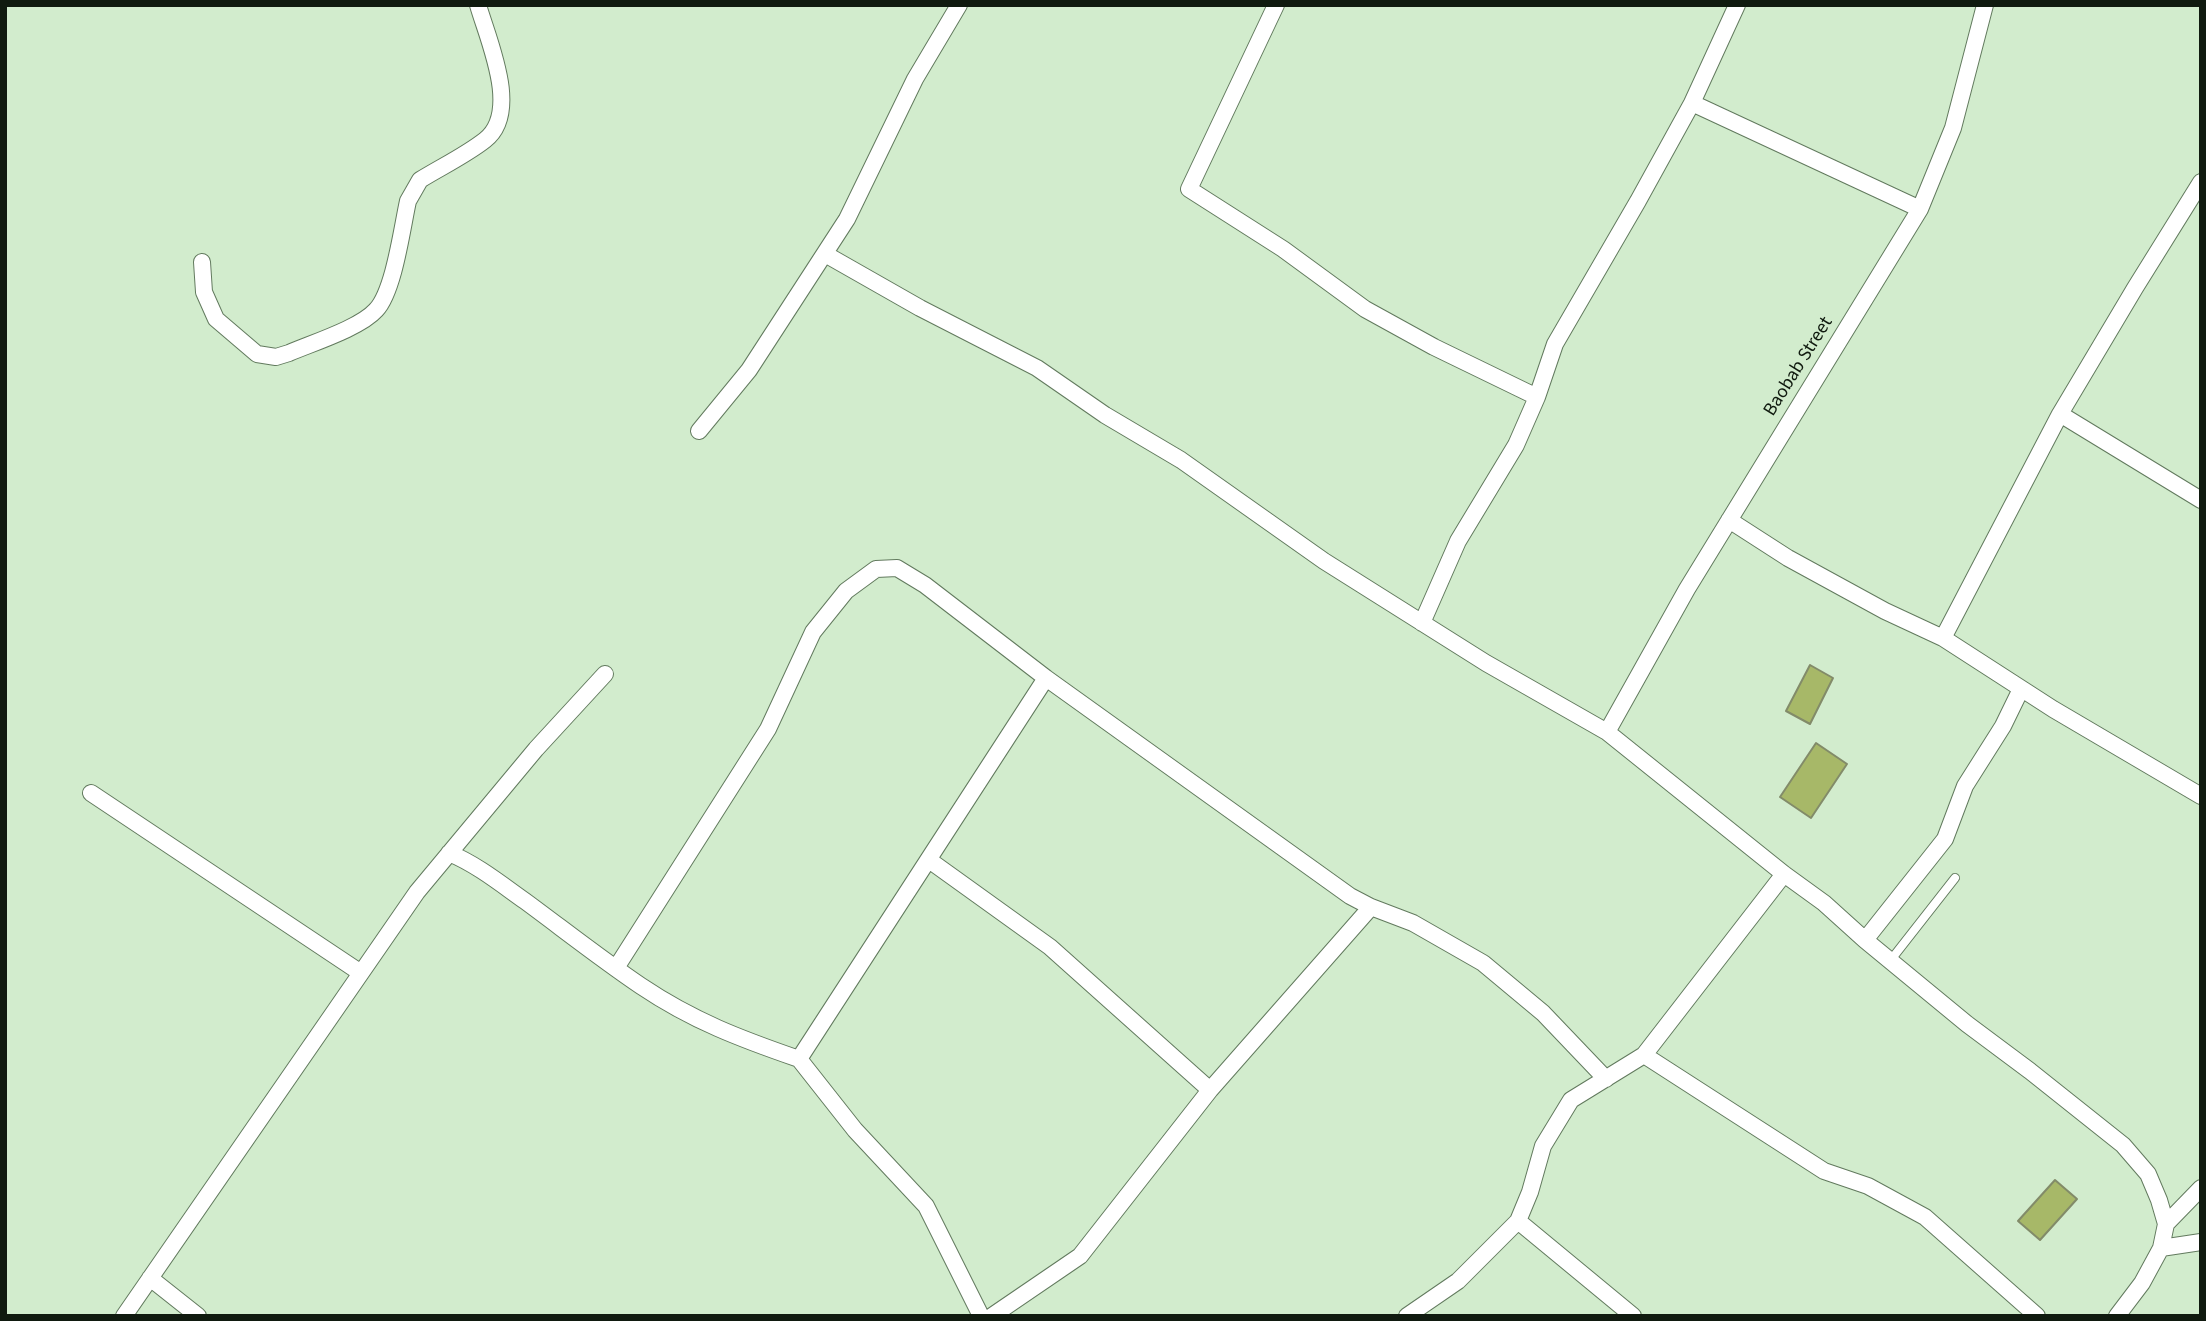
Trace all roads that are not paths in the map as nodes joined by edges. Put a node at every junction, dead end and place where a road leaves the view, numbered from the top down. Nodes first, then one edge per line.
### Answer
1 (478, 5) edge
2 (959, 5) edge
3 (1276, 5) edge
4 (1737, 5) edge
5 (1986, 5) edge
6 (1692, 103) junction
7 (2201, 182) edge
8 (1920, 209) junction
9 (825, 254) junction
10 (202, 262) dead end
11 (1537, 397) junction
12 (2060, 414) junction
13 (699, 431) dead end
14 (2201, 499) edge
15 (1729, 520) junction
16 (1422, 623) junction
17 (1944, 638) junction
18 (605, 674) dead end
19 (1046, 678) junction
20 (2021, 689) junction
21 (1607, 732) junction
22 (91, 793) dead end
23 (2201, 796) edge
24 (449, 853) junction
25 (929, 860) junction
26 (1784, 874) junction
27 (1955, 878) dead end
28 (1371, 907) junction
29 (1865, 940) junction
30 (1890, 961) junction
31 (616, 968) junction
32 (361, 973) junction
33 (1644, 1055) junction
34 (799, 1059) junction
35 (1605, 1079) junction
36 (1210, 1090) junction
37 (2201, 1188) edge
38 (1518, 1221) junction
39 (2166, 1224) junction
40 (2201, 1242) edge
41 (2161, 1248) junction
42 (150, 1278) junction
43 (124, 1316) edge
44 (198, 1316) edge
45 (981, 1316) edge
46 (992, 1316) edge
47 (1407, 1316) edge
48 (1633, 1316) edge
49 (2037, 1316) edge
50 (2117, 1316) edge

1 - 10 street
2 - 9 street
3 - 11 street
4 - 6 street
5 - 8 street, Baobab Street
6 - 8 street
6 - 11 street
7 - 12 street
8 - 15 street, Baobab Street
9 - 13 street
9 - 16 street
11 - 16 street
12 - 14 street
12 - 17 street
15 - 17 street
15 - 21 street, Baobab Street
16 - 21 street
17 - 20 street
18 - 24 street
19 - 25 street
19 - 28 street
19 - 31 street
20 - 23 street
20 - 29 street
21 - 26 street
22 - 32 street
24 - 31 street
24 - 32 street
25 - 34 street
25 - 36 street
26 - 29 street
26 - 33 street
27 - 30 lane
28 - 35 street
28 - 36 street
29 - 30 street
30 - 39 street
31 - 34 street
32 - 42 street
33 - 35 street
33 - 49 street
34 - 45 street
35 - 38 street
36 - 46 street
37 - 39 street
38 - 47 street
38 - 48 street
39 - 41 street
40 - 41 street
41 - 50 street
42 - 43 street
42 - 44 street

